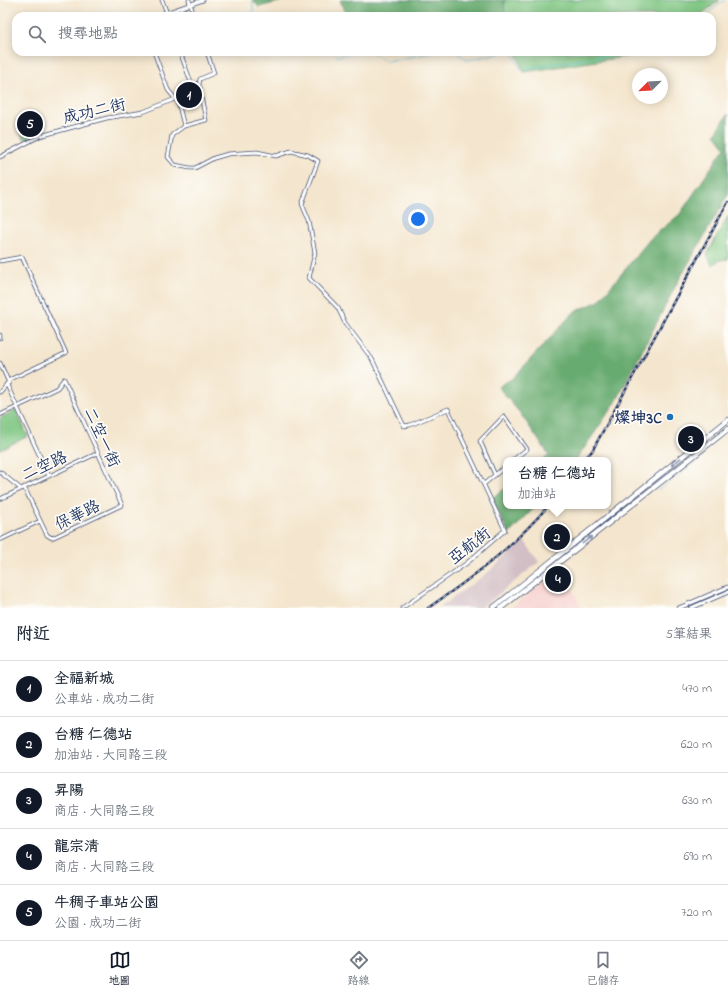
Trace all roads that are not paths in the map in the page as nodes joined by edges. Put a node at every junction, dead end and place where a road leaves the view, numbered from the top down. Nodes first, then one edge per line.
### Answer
1 (162, 0) edge
2 (189, 0) edge
3 (203, 0) edge
4 (190, 4) junction
5 (166, 12) edge
6 (172, 12) edge
7 (193, 12) edge
8 (155, 56) edge
9 (181, 56) edge
10 (208, 56) edge
11 (192, 85) junction
12 (199, 86) junction
13 (191, 91) junction
14 (175, 99) junction
15 (184, 126) junction
16 (0, 157) edge
17 (0, 261) edge
18 (0, 335) edge
19 (0, 338) edge
20 (0, 363) edge
21 (8, 384) junction
22 (0, 392) edge
23 (17, 408) junction
24 (0, 415) edge
25 (728, 420) edge
26 (728, 429) edge
27 (98, 453) junction
28 (516, 457) edge
29 (503, 469) edge
30 (0, 472) edge
31 (49, 476) junction
32 (495, 476) junction
33 (484, 484) junction
34 (23, 488) junction
35 (0, 499) edge
36 (122, 505) joint
37 (40, 521) junction
38 (0, 540) edge
39 (728, 587) edge
40 (728, 592) edge
41 (402, 608) edge
42 (493, 608) edge
43 (502, 608) edge
44 (679, 608) edge
45 (691, 608) edge

1 - 5 street
2 - 4 street
3 - 4 street
4 - 6 street
4 - 7 street
8 - 14 street
9 - 11 street
10 - 12 street
11 - 12 street
11 - 13 street
12 - 13 street
12 - 15 street
13 - 14 street, 成功二街
14 - 15 street
14 - 16 street, 成功二街
15 - 33 street, 亞航街
17 - 21 street
18 - 19 street
20 - 21 street
21 - 22 street
21 - 23 street
23 - 24 street
23 - 27 street, 二空一街
23 - 31 street
25 -> 42 main road
43 -> 26 main road
27 - 31 street, 二空路
27 - 36 street, 二空一街
28 - 32 street
29 - 32 street
30 - 34 street, 保華路
31 - 34 street, 二空路
32 - 33 street
33 - 41 street, 亞航街
34 - 35 street, 二空路
34 - 37 street, 保華路
36 - 37 street, 保華路
37 - 38 street
39 - 44 street
40 - 45 street

